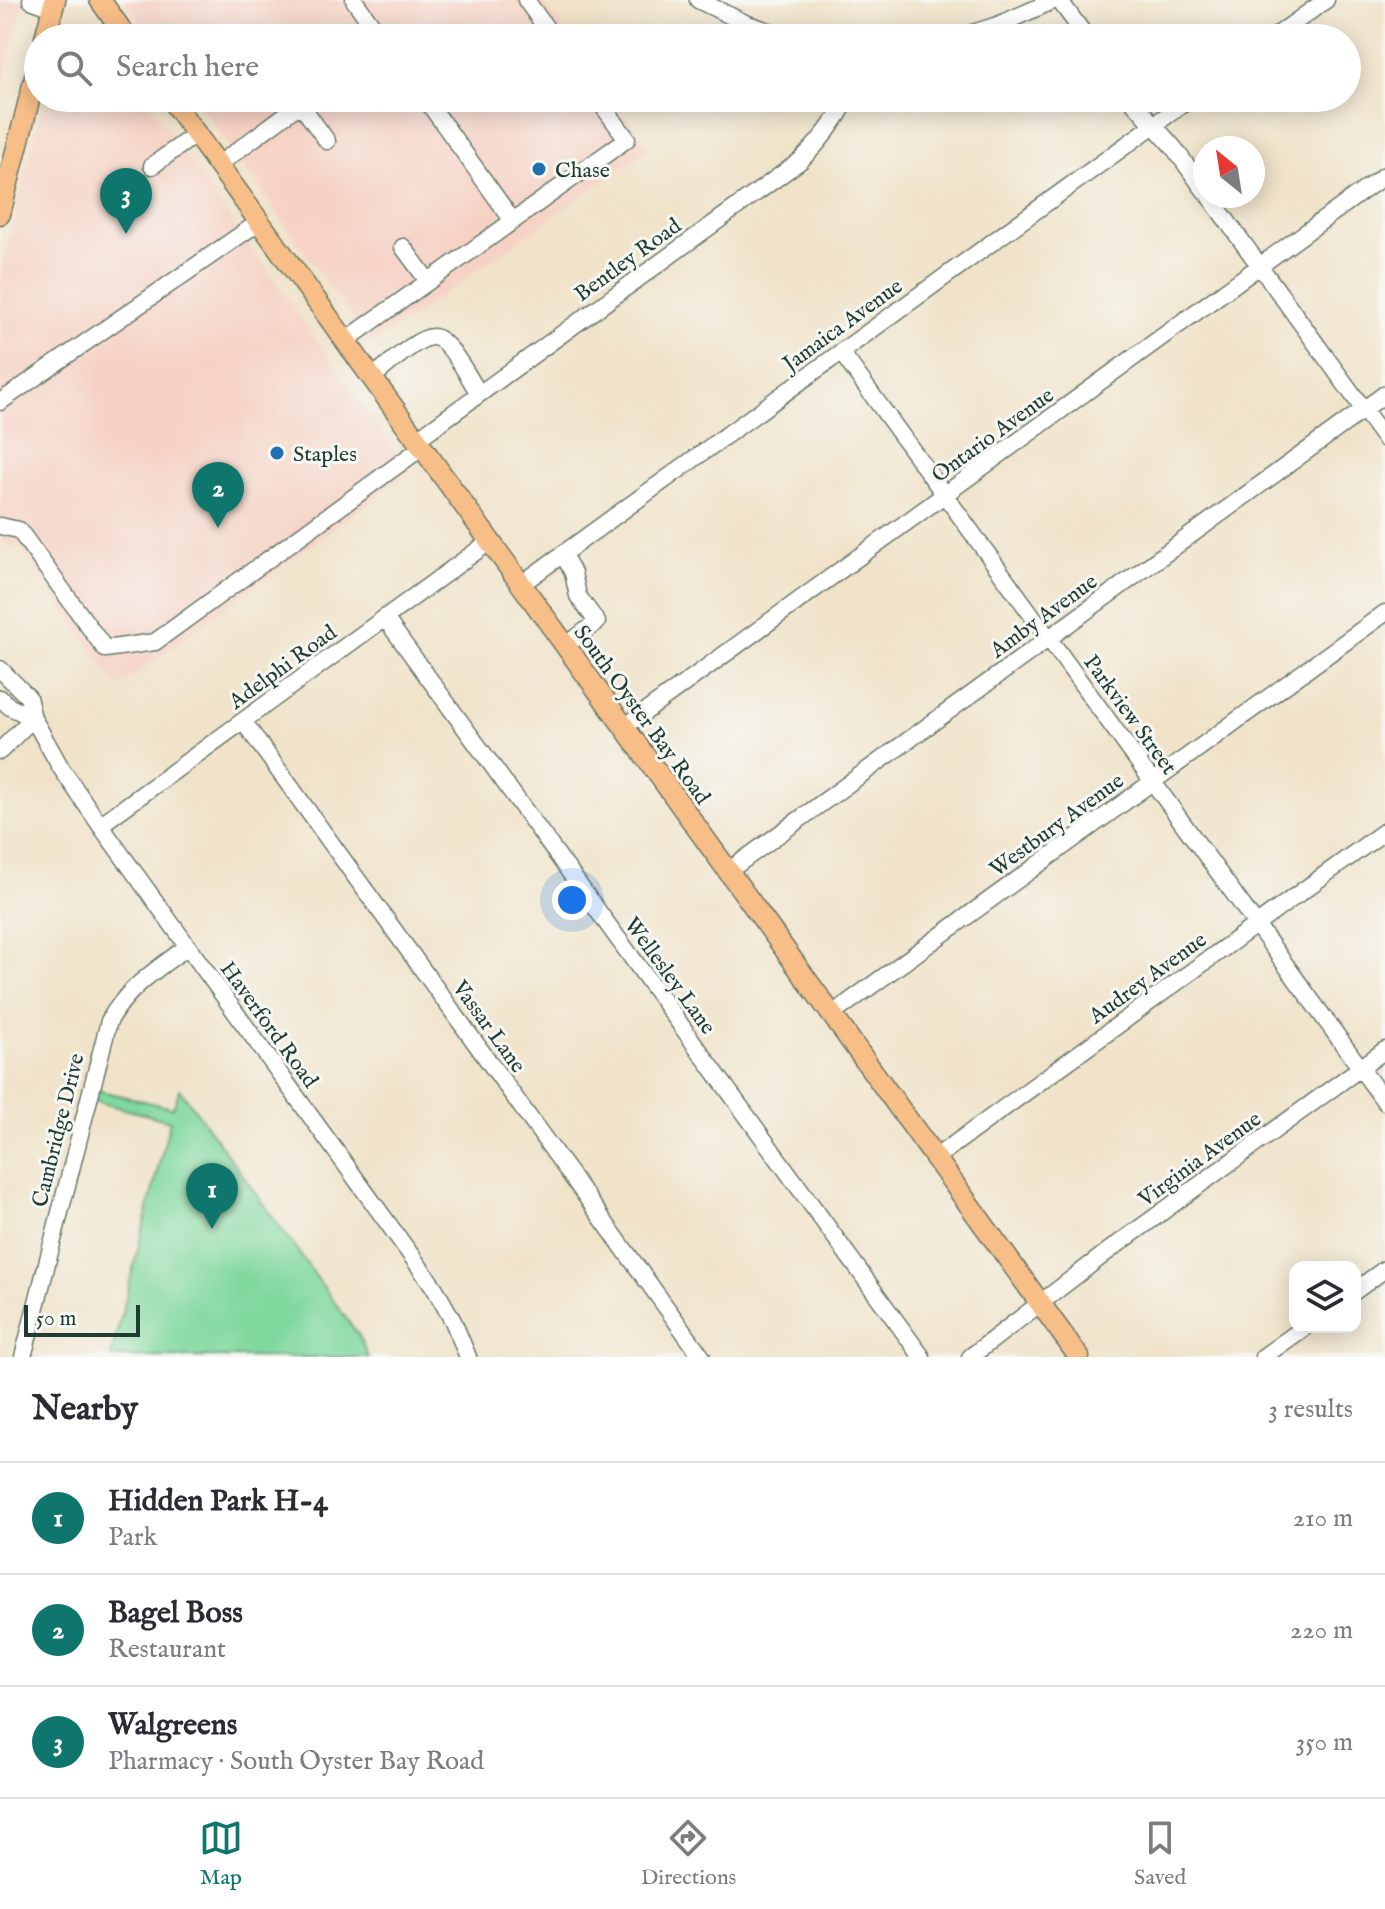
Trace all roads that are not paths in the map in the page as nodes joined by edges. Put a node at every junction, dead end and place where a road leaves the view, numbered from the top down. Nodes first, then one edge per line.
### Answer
1 (31, 0) edge
2 (100, 0) edge
3 (354, 0) edge
4 (526, 0) edge
5 (698, 0) edge
6 (1057, 0) edge
7 (1326, 0) edge
8 (54, 4) edge
9 (49, 24) edge
10 (117, 24) edge
11 (371, 24) edge
12 (543, 24) edge
13 (748, 24) edge
14 (1000, 24) edge
15 (1076, 24) edge
16 (1293, 24) edge
17 (27, 112) edge
18 (180, 112) edge
19 (286, 112) edge
20 (309, 112) edge
21 (435, 112) edge
22 (607, 112) edge
23 (841, 112) edge
24 (1142, 112) edge
25 (1172, 112) edge
26 (1154, 125) junction
27 (196, 134) junction
28 (327, 141) dead end
29 (218, 165) junction
30 (152, 166) dead end
31 (1193, 174) edge
32 (1385, 175) edge
33 (1218, 208) edge
34 (1, 209) edge
35 (513, 221) junction
36 (259, 222) junction
37 (403, 247) dead end
38 (1260, 266) junction
39 (428, 281) junction
40 (345, 341) junction
41 (841, 352) junction
42 (371, 378) junction
43 (479, 394) junction
44 (1385, 394) edge
45 (0, 402) edge
46 (1364, 410) junction
47 (1385, 439) edge
48 (419, 444) junction
49 (945, 495) junction
50 (0, 526) edge
51 (489, 542) junction
52 (563, 554) junction
53 (520, 585) junction
54 (1385, 613) edge
55 (385, 618) junction
56 (1049, 638) junction
57 (565, 646) junction
58 (0, 669) edge
59 (0, 698) edge
60 (33, 718) junction
61 (243, 721) junction
62 (623, 728) junction
63 (0, 751) edge
64 (1153, 781) junction
65 (100, 825) junction
66 (1385, 831) edge
67 (727, 872) junction
68 (1256, 925) junction
69 (187, 947) junction
70 (831, 1015) junction
71 (1385, 1050) edge
72 (1360, 1068) junction
73 (1385, 1102) edge
74 (935, 1158) junction
75 (1385, 1269) edge
76 (1361, 1287) edge
77 (1040, 1303) junction
78 (1297, 1333) edge
79 (23, 1357) edge
80 (468, 1357) edge
81 (702, 1357) edge
82 (922, 1357) edge
83 (970, 1357) edge
84 (1079, 1357) edge
85 (1263, 1357) edge

1 - 8 street
2 - 10 main road
3 - 11 street
4 - 12 street
5 - 13 street
6 - 14 street
6 - 15 street
7 - 16 street
8 - 9 main road
17 - 34 main road
18 - 27 main road, South Oyster Bay Road
19 - 29 street
20 - 28 street
21 - 35 street
22 - 35 street
23 - 43 street, Bentley Road
24 - 26 street
25 - 26 street, Jamaica Avenue
26 - 31 street
26 - 41 street, Jamaica Avenue
27 - 29 main road, South Oyster Bay Road
27 - 30 street
29 - 36 main road, South Oyster Bay Road
32 - 38 street, Ontario Avenue
33 - 38 street
35 - 39 street
36 - 40 main road, South Oyster Bay Road
36 - 45 street
37 - 39 street
38 - 46 street
38 - 49 street, Ontario Avenue
39 - 40 street
40 - 42 main road, South Oyster Bay Road
41 - 49 street, Parkview Street
41 - 52 street, Jamaica Avenue
42 - 43 street
42 - 48 main road, South Oyster Bay Road
43 - 48 street, Bentley Road
44 - 46 street, Amby Avenue
46 - 47 street
46 - 56 street, Amby Avenue
48 - 50 street, Bentley Road
48 - 51 main road, South Oyster Bay Road
49 - 56 street, Parkview Street
49 - 62 street, Ontario Avenue
51 - 53 main road, South Oyster Bay Road
51 - 55 street, Adelphi Road
52 - 53 street, Jamaica Avenue
52 - 57 street
53 - 57 main road, South Oyster Bay Road
54 - 64 street, Westbury Avenue
55 - 61 street, Adelphi Road
55 - 82 street, Wellesley Lane
56 - 64 street, Parkview Street
56 - 67 street, Amby Avenue
57 - 62 main road, South Oyster Bay Road
58 - 60 street, Haverford Road
59 - 60 street, Haverford Road
60 - 63 street
60 - 65 street, Haverford Road
61 - 65 street, Adelphi Road
61 - 81 street, Vassar Lane
62 - 67 main road, South Oyster Bay Road
64 - 68 street, Parkview Street
64 - 70 street, Westbury Avenue
65 - 69 street, Haverford Road
66 - 68 street, Audrey Avenue
67 - 70 main road, South Oyster Bay Road
68 - 72 street, Parkview Street
68 - 74 street, Audrey Avenue
69 - 79 street, Cambridge Drive
69 - 80 street, Haverford Road
70 - 74 main road, South Oyster Bay Road
71 - 72 street, Virginia Avenue
72 - 73 street, Parkview Street
72 - 77 street, Virginia Avenue
74 - 77 main road, South Oyster Bay Road
75 - 76 street
77 - 83 street, Virginia Avenue
77 - 84 main road, South Oyster Bay Road
78 - 85 street

